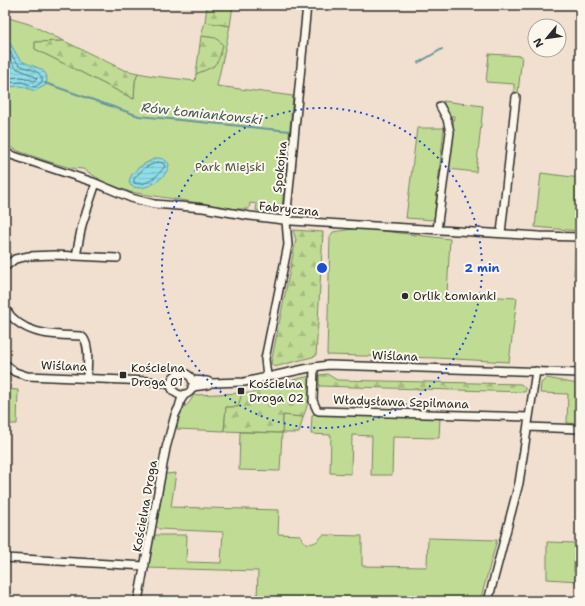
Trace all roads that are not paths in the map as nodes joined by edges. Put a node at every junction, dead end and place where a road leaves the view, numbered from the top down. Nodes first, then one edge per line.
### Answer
1 (307, 5) edge
2 (516, 97) dead end
3 (440, 106) dead end
4 (5, 153) edge
5 (96, 183) junction
6 (286, 221) junction
7 (437, 230) junction
8 (501, 233) junction
9 (580, 237) edge
10 (76, 256) junction
11 (117, 258) dead end
12 (5, 267) edge
13 (5, 308) edge
14 (5, 364) edge
15 (314, 367) junction
16 (536, 371) junction
17 (580, 373) edge
18 (268, 376) junction
19 (172, 377) junction
20 (87, 378) junction
21 (149, 381) junction
22 (192, 383) junction
23 (171, 385) junction
24 (174, 392) junction
25 (185, 394) junction
26 (175, 414) junction
27 (529, 417) junction
28 (528, 427) junction
29 (580, 429) edge
30 (5, 558) edge
31 (145, 566) junction
32 (138, 601) edge
33 (488, 601) edge

1 - 6 street, Spokojna
2 - 8 street
3 - 7 street
4 - 5 street, Fabryczna
5 - 6 street, Fabryczna
5 - 10 street
6 - 7 street, Fabryczna
6 - 18 street, Spokojna
7 - 8 street, Fabryczna
8 - 9 street, Fabryczna
10 - 11 street
10 - 12 street
13 - 20 street
14 - 20 street, Wiślana
15 - 16 street, Wiślana
15 - 18 street, Wiślana
15 - 27 street, Władysława Szpilmana
16 - 17 street, Wiślana
16 - 27 street
18 - 22 street, Wiślana
19 - 21 street, Wiślana
19 - 22 street
19 - 23 street
20 - 21 street, Wiślana
21 - 23 street, Wiślana
22 - 25 street
23 - 24 street
24 - 25 street
24 - 26 street, Kościelna Droga
25 - 26 street, Kościelna Droga
26 - 31 street, Kościelna Droga
27 - 28 street
28 - 29 street
28 - 33 street
30 - 31 street
31 - 32 street, Kościelna Droga

